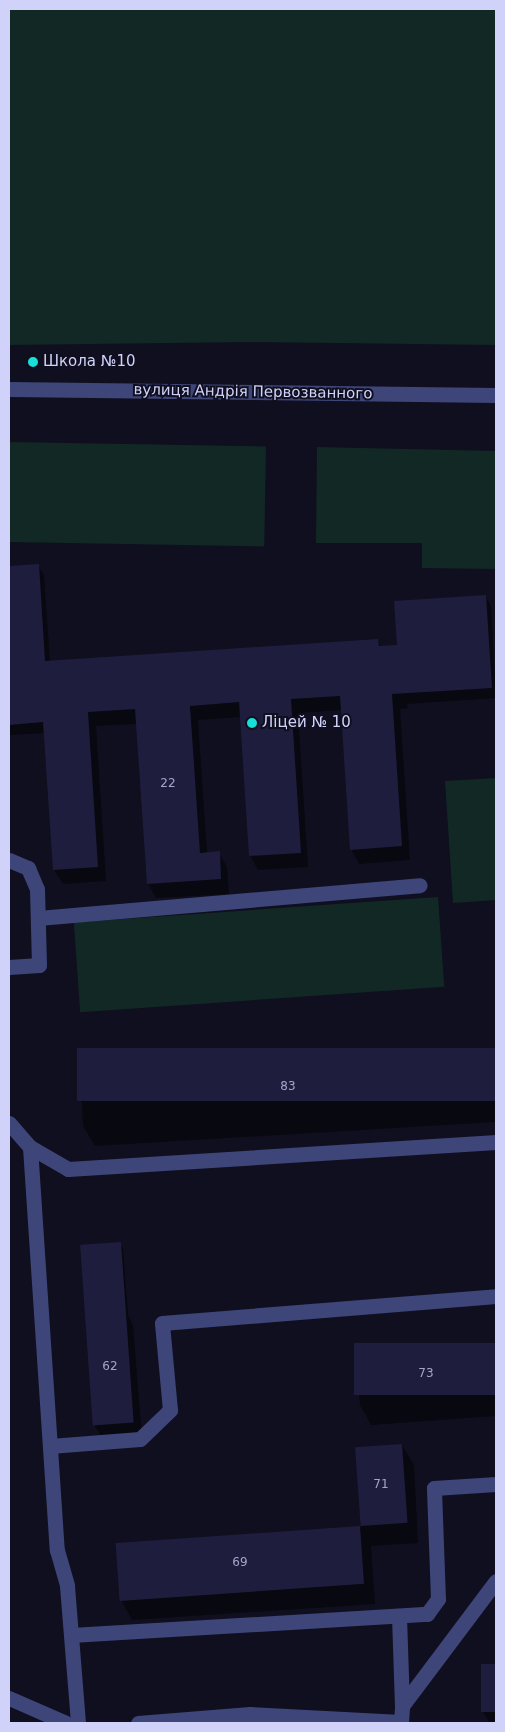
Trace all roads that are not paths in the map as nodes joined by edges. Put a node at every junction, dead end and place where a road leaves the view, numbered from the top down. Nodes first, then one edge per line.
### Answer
1 (9, 389) edge
2 (496, 395) edge
3 (9, 860) edge
4 (420, 885) dead end
5 (38, 918) junction
6 (9, 967) edge
7 (9, 1123) edge
8 (496, 1142) edge
9 (30, 1147) junction
10 (496, 1296) edge
11 (50, 1446) junction
12 (496, 1484) edge
13 (496, 1581) edge
14 (399, 1616) junction
15 (71, 1635) junction
16 (9, 1698) edge
17 (402, 1706) junction
18 (344, 1721) edge
19 (66, 1723) edge
20 (78, 1723) edge
21 (138, 1723) edge

1 - 2 street, вулиця Андрія Первозванного
3 - 5 street
4 - 5 street
5 - 6 street
7 - 9 street
8 - 9 street
9 - 11 street
10 - 11 street
11 - 15 street
12 - 14 street
13 - 17 street
14 - 15 street
14 - 17 street
15 - 20 street
16 - 19 street
17 - 18 street
18 - 21 street

